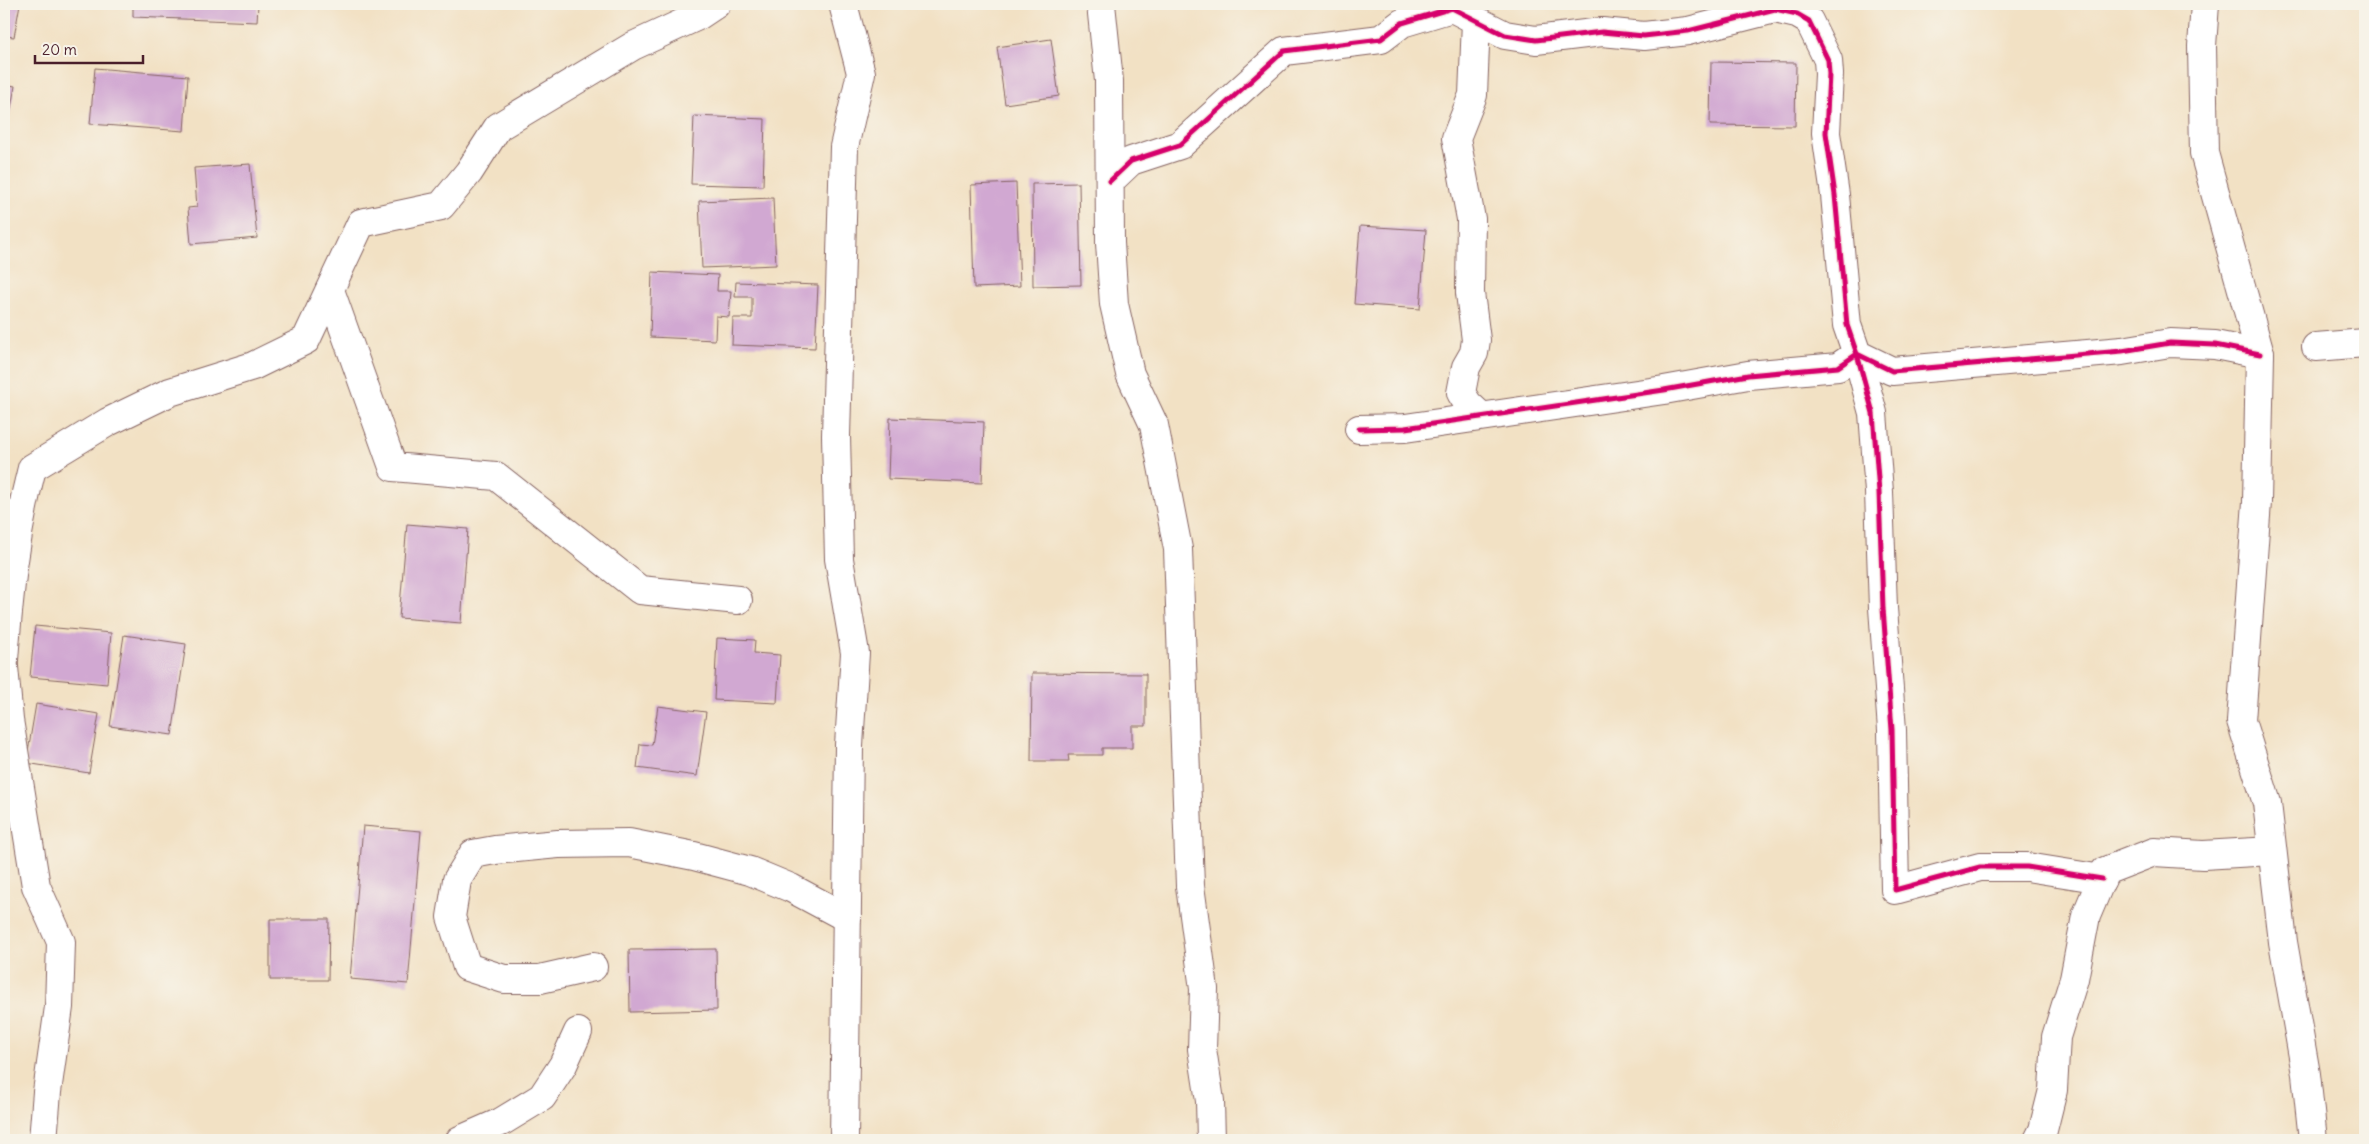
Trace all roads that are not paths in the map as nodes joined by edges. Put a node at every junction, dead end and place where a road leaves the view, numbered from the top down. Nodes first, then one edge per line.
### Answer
1 (716, 4) edge
2 (843, 4) edge
3 (1101, 4) edge
4 (2205, 4) edge
5 (1452, 6) edge
6 (1476, 21) junction
7 (1110, 181) junction
8 (330, 290) junction
9 (2365, 343) edge
10 (2316, 346) dead end
11 (1857, 354) junction
12 (2260, 354) junction
13 (1481, 416) junction
14 (1359, 429) dead end
15 (738, 600) dead end
16 (4, 660) edge
17 (4, 667) edge
18 (14, 806) edge
19 (2272, 852) junction
20 (2102, 880) junction
21 (847, 918) junction
22 (593, 967) dead end
23 (578, 1032) dead end
24 (43, 1140) edge
25 (460, 1140) edge
26 (844, 1140) edge
27 (1211, 1140) edge
28 (2038, 1140) edge
29 (2313, 1140) edge

1 - 8 street
2 - 21 street
3 - 7 street
4 - 12 street
5 - 6 street
5 - 7 street
6 - 11 street
6 - 13 street
7 - 27 street
8 - 15 street
8 - 16 street
9 - 10 street
11 - 12 street
11 - 13 street
11 - 20 street
12 - 19 street
13 - 14 street
17 - 18 street
18 - 24 street
19 - 20 street
19 - 29 street
20 - 28 street
21 - 22 street
21 - 26 street
23 - 25 street

